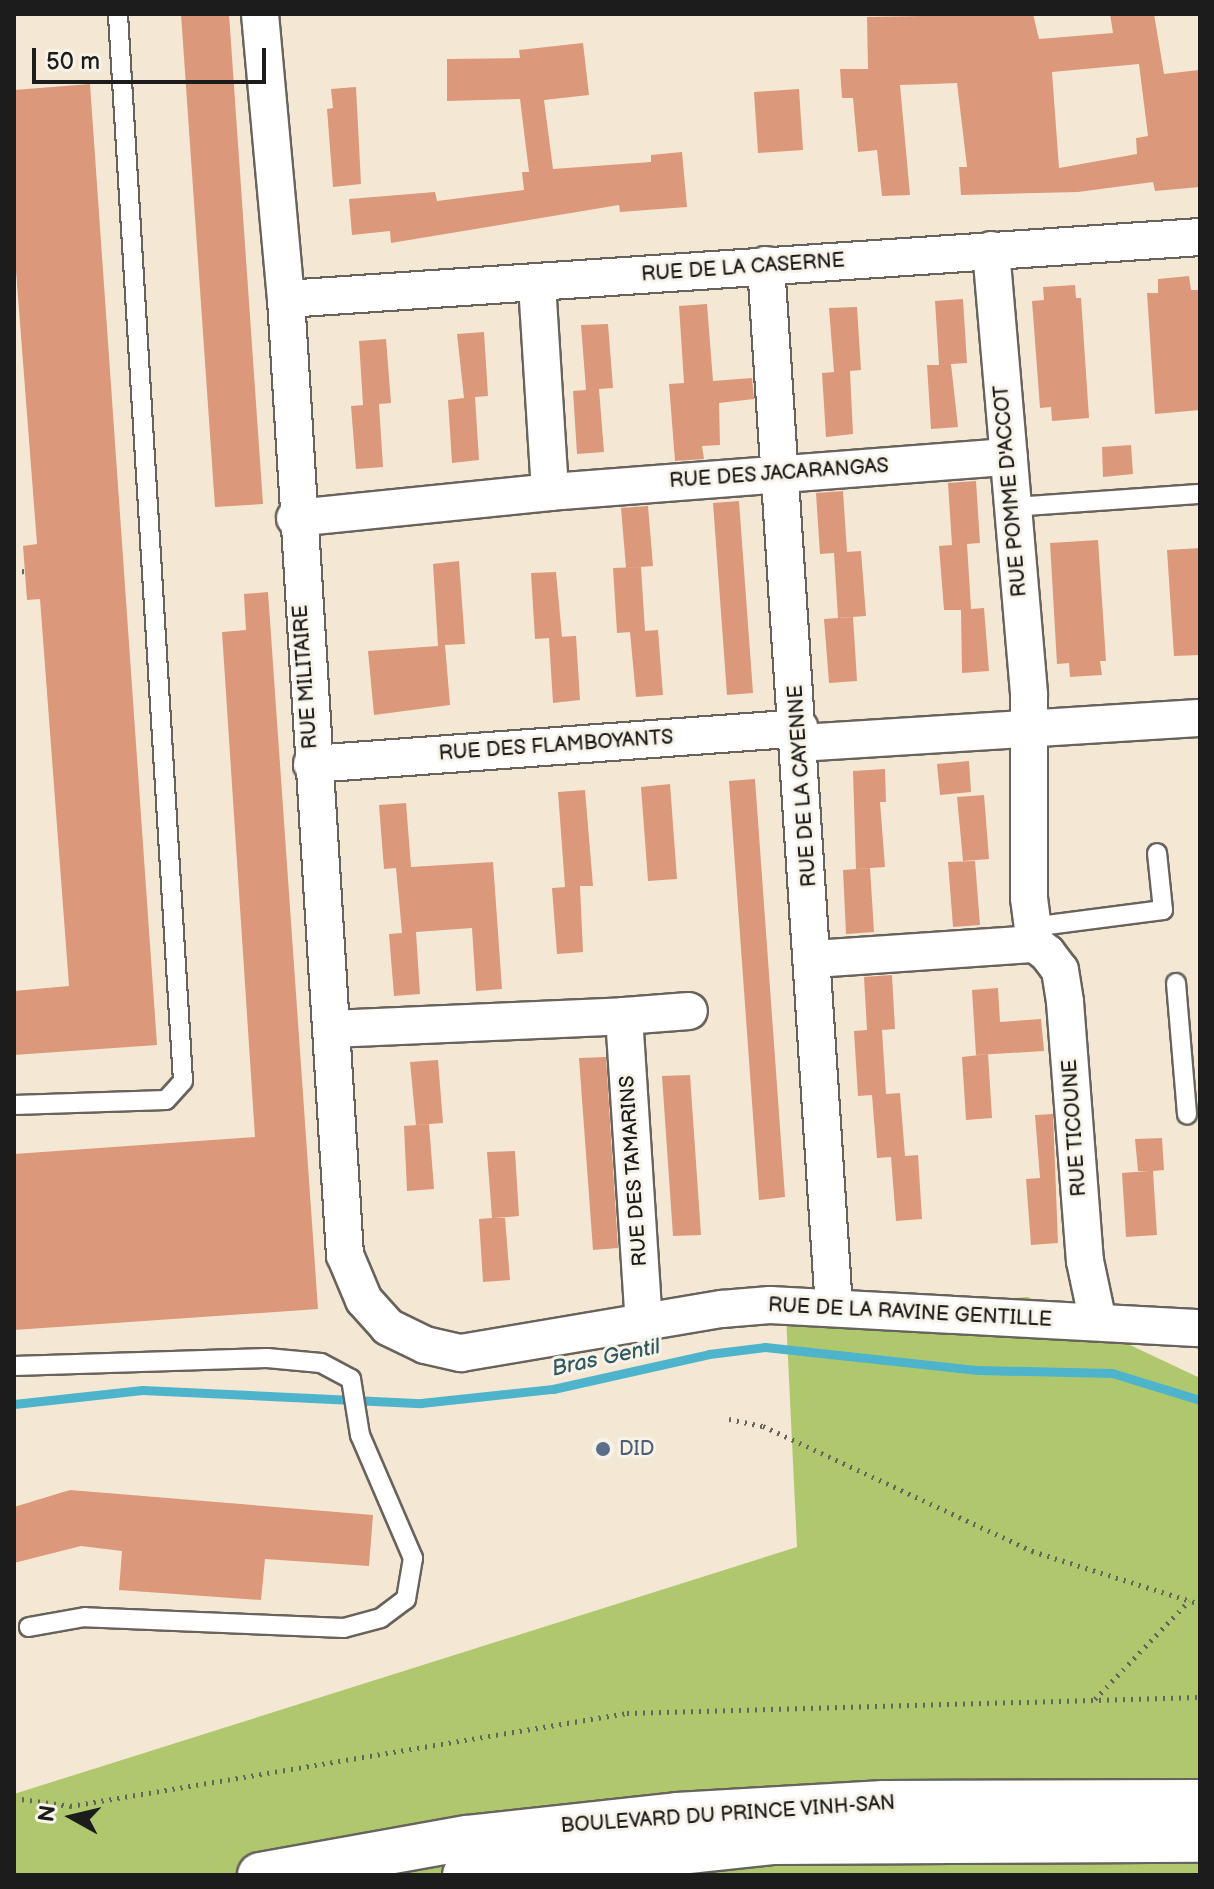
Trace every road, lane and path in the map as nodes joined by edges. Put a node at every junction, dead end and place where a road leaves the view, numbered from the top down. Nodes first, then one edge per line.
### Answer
1 (118, 14) edge
2 (260, 14) edge
3 (1200, 237) edge
4 (991, 250) junction
5 (766, 265) junction
6 (537, 284) junction
7 (286, 299) junction
8 (1009, 457) junction
9 (783, 473) junction
10 (550, 492) junction
11 (1200, 494) edge
12 (1013, 507) junction
13 (295, 518) junction
14 (25, 571) dead end
15 (14, 572) edge
16 (1200, 718) edge
17 (1029, 731) junction
18 (800, 736) junction
19 (312, 764) junction
20 (1157, 853) dead end
21 (1034, 936) junction
22 (814, 959) junction
23 (1176, 983) dead end
24 (689, 1011) dead end
25 (624, 1016) junction
26 (331, 1029) junction
27 (1200, 1042) edge
28 (1181, 1043) junction
29 (14, 1105) edge
30 (1187, 1115) dead end
31 (834, 1307) junction
32 (1098, 1322) junction
33 (644, 1325) junction
34 (388, 1327) joint
35 (1200, 1328) edge
36 (14, 1366) edge
37 (729, 1419) dead end
38 (1189, 1601) junction
39 (1200, 1604) edge
40 (29, 1627) dead end
41 (1200, 1697) edge
42 (1094, 1700) junction
43 (14, 1798) edge
44 (1200, 1802) edge
45 (1200, 1840) edge
46 (260, 1875) edge
47 (465, 1875) edge

1 - 29 lane
2 - 7 street, RUE MILITAIRE
3 - 4 street, RUE DE LA CASERNE
4 - 5 street, RUE DE LA CASERNE
4 - 8 street, RUE POMME D'ACCOT
5 - 6 street, RUE DE LA CASERNE
5 - 9 street, RUE DE LA CAYENNE
6 - 7 street, RUE DE LA CASERNE
6 - 10 street
7 - 13 street, RUE MILITAIRE
8 - 9 street, RUE DES JACARANGAS
8 - 12 street, RUE POMME D'ACCOT
9 - 10 street, RUE DES JACARANGAS
9 - 18 street, RUE DE LA CAYENNE
10 - 13 street, RUE DES JACARANGAS
11 - 12 lane
12 - 17 street, RUE POMME D'ACCOT
13 - 19 street, RUE MILITAIRE
14 - 15 path
16 - 17 street, RUE DES FLAMBOYANTS
17 - 18 street, RUE DES FLAMBOYANTS
17 - 21 street
18 - 19 street, RUE DES FLAMBOYANTS
18 - 22 street, RUE DE LA CAYENNE
19 - 26 street, RUE MILITAIRE
20 - 21 lane
21 - 22 street
21 - 32 street, RUE TICOUNE
22 - 31 street, RUE DE LA CAYENNE
23 - 28 lane
24 - 25 street
25 - 26 street
25 - 33 street, RUE DES TAMARINS
26 - 34 street, RUE MILITAIRE
27 - 28 lane
28 - 30 lane
31 - 32 street, RUE DE LA RAVINE GENTILLE
31 - 33 street, RUE DE LA RAVINE GENTILLE
32 - 35 street, RUE DE LA RAVINE GENTILLE
33 - 34 street, RUE DE LA RAVINE GENTILLE
36 - 40 lane
37 - 38 path
38 - 39 path
38 - 42 path
41 - 42 path
42 - 43 path
44 - 46 main road, BOULEVARD DU PRINCE VINH-SAN
45 - 47 main road, BOULEVARD DU PRINCE VINH-SAN

